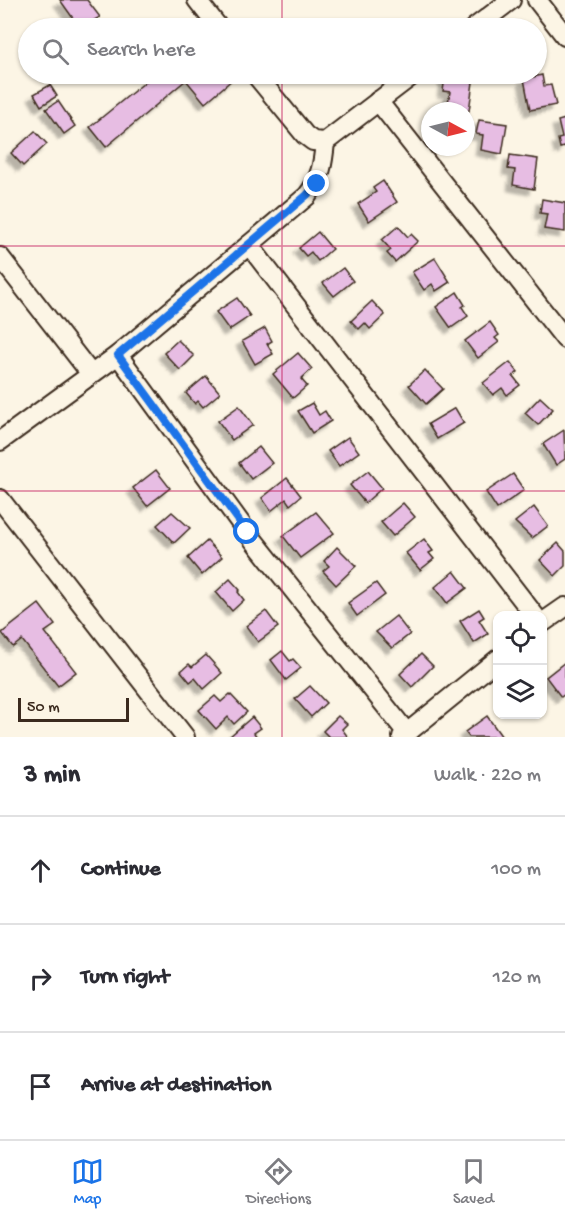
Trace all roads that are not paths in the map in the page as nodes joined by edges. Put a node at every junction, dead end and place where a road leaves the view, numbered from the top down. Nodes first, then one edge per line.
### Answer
1 (197, 0) edge
2 (511, 0) edge
3 (537, 0) edge
4 (211, 18) edge
5 (487, 18) edge
6 (565, 36) edge
7 (263, 84) edge
8 (401, 84) edge
9 (378, 101) junction
10 (325, 142) junction
11 (249, 245) junction
12 (0, 257) edge
13 (565, 339) edge
14 (118, 355) junction
15 (91, 374) junction
16 (0, 441) edge
17 (0, 500) edge
18 (565, 608) edge
19 (532, 611) edge
20 (547, 620) edge
21 (493, 663) edge
22 (404, 735) edge
23 (185, 737) edge

1 - 4 street
2 - 5 street
3 - 6 street
7 - 10 street
8 - 9 street
9 - 10 street
9 - 13 street
10 - 11 street
11 - 14 street
11 - 19 street
12 - 15 street
14 - 15 street
14 - 22 street
15 - 16 street
17 - 23 street
18 - 20 street
21 - 22 street

